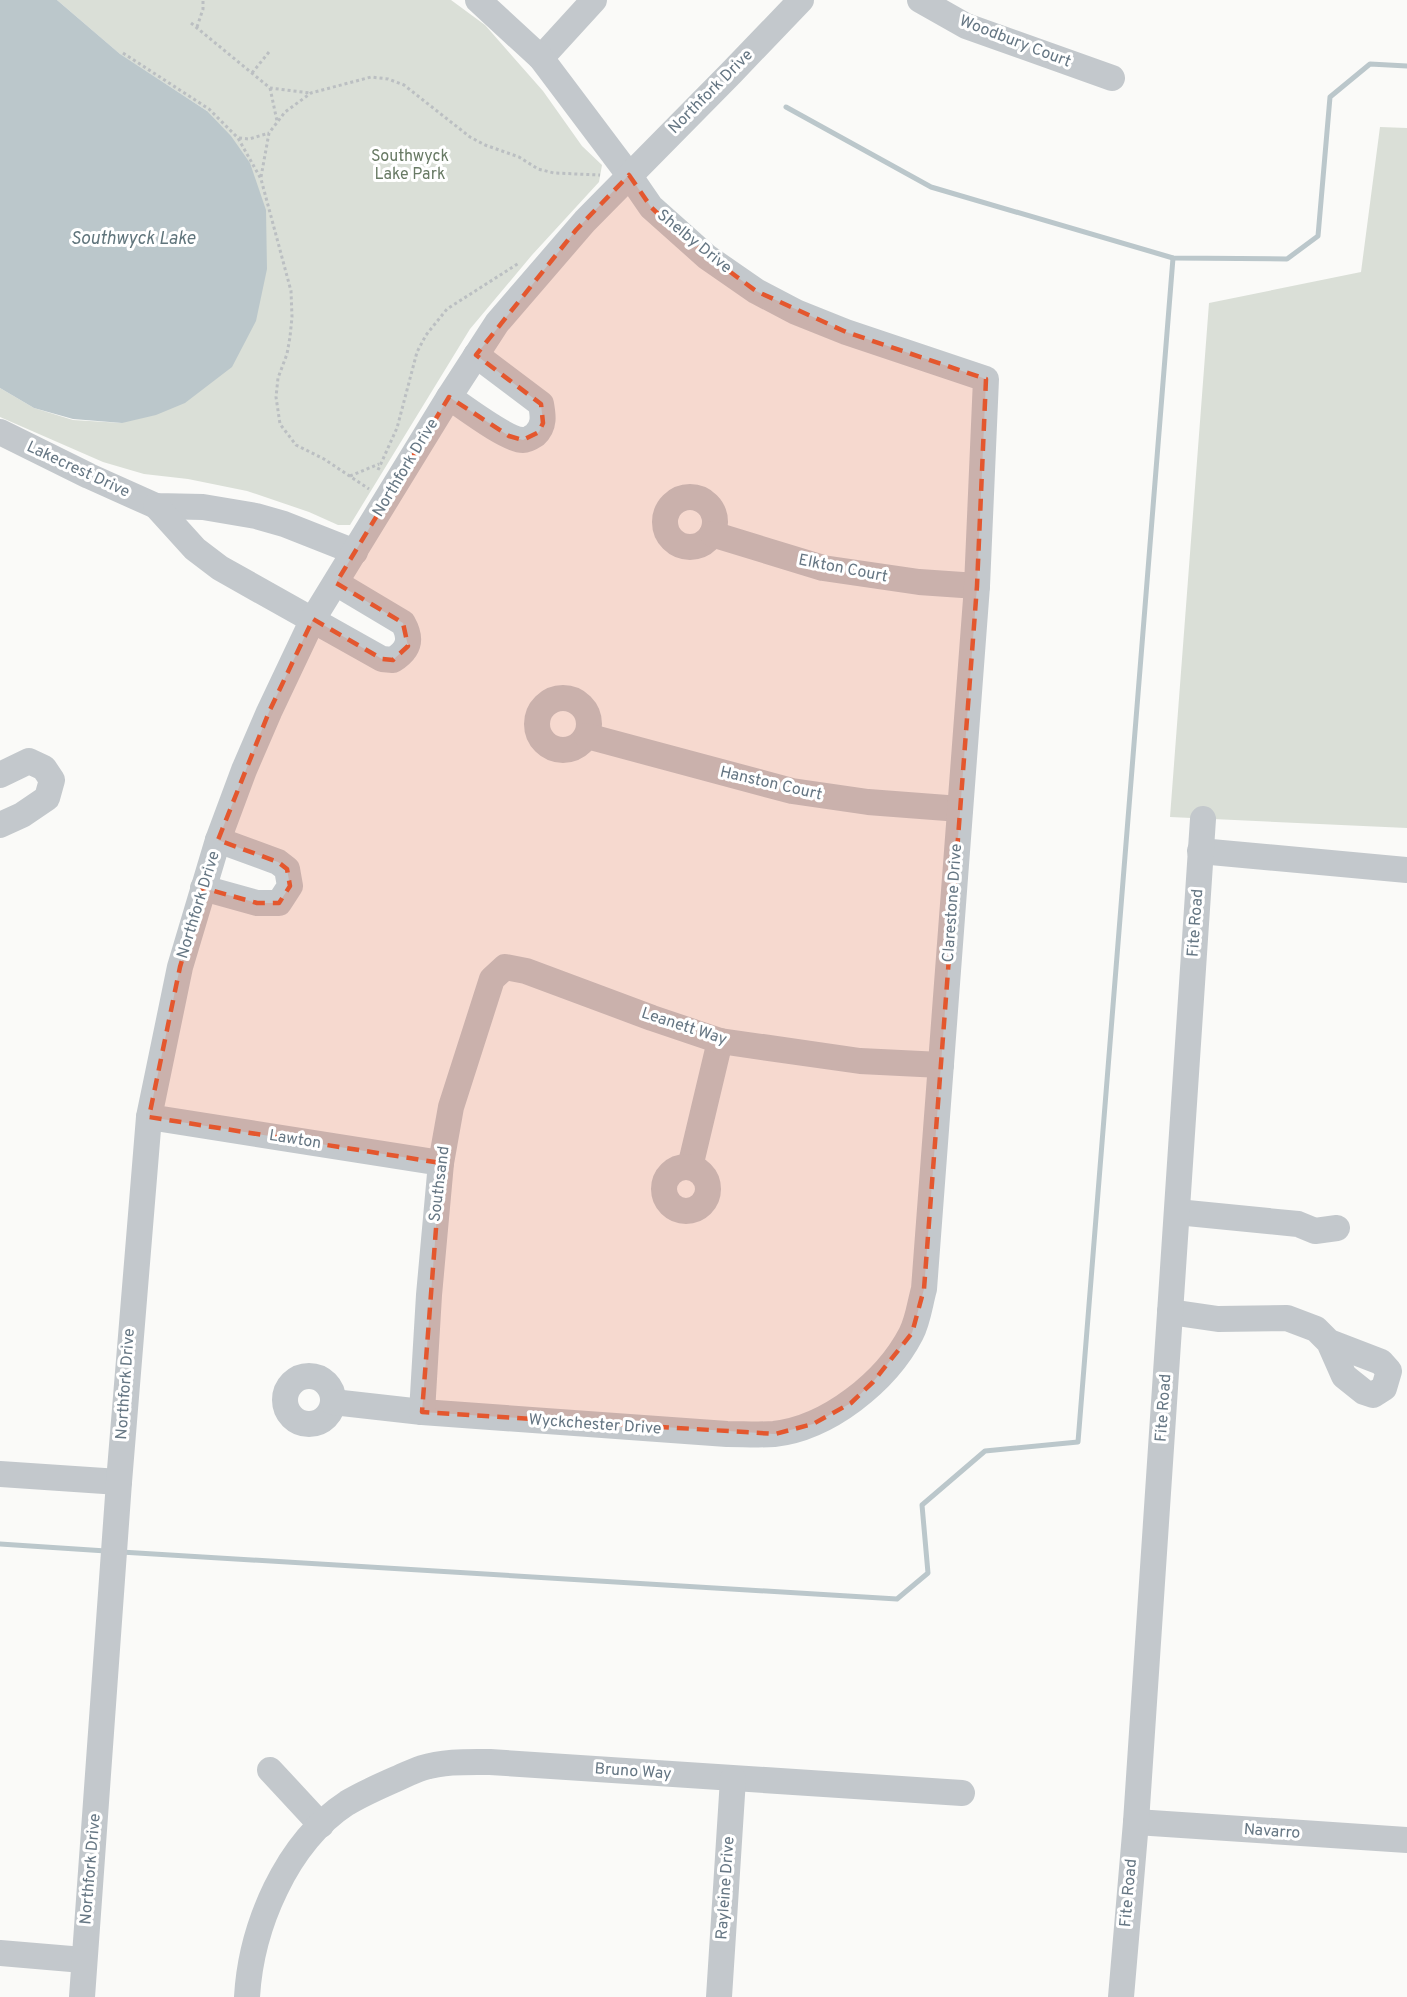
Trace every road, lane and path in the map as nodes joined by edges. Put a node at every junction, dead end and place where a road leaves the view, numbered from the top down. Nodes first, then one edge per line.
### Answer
1 (203, 0) edge
2 (478, 0) edge
3 (594, 0) edge
4 (801, 0) edge
5 (920, 0) edge
6 (191, 23) dead end
7 (197, 28) junction
8 (269, 52) dead end
9 (123, 53) dead end
10 (541, 58) junction
11 (252, 73) junction
12 (1112, 78) dead end
13 (270, 88) junction
14 (311, 93) junction
15 (277, 122) junction
16 (269, 133) junction
17 (238, 138) junction
18 (629, 175) junction
19 (599, 176) junction
20 (261, 179) junction
21 (592, 182) dead end
22 (520, 262) dead end
23 (476, 355) junction
24 (986, 379) joint
25 (449, 397) junction
26 (0, 432) edge
27 (380, 464) junction
28 (350, 476) junction
29 (376, 477) dead end
30 (373, 483) dead end
31 (369, 489) junction
32 (364, 498) dead end
33 (156, 506) junction
34 (712, 534) dead end
35 (355, 552) junction
36 (336, 583) junction
37 (977, 586) junction
38 (313, 619) junction
39 (587, 736) dead end
40 (0, 775) edge
41 (960, 809) junction
42 (1203, 819) dead end
43 (0, 825) edge
44 (218, 840) junction
45 (1200, 851) junction
46 (1407, 870) edge
47 (202, 888) junction
48 (505, 967) joint
49 (720, 1041) junction
50 (941, 1065) junction
51 (149, 1117) junction
52 (441, 1163) junction
53 (690, 1167) dead end
54 (1177, 1212) junction
55 (1337, 1228) dead end
56 (1170, 1312) junction
57 (1329, 1342) dead end
58 (333, 1402) dead end
59 (851, 1403) joint
60 (422, 1412) junction
61 (0, 1474) edge
62 (119, 1482) junction
63 (270, 1770) dead end
64 (732, 1779) junction
65 (962, 1793) dead end
66 (1136, 1822) junction
67 (321, 1825) junction
68 (1407, 1840) edge
69 (0, 1953) edge
70 (83, 1960) junction
71 (82, 1997) edge
72 (247, 1997) edge
73 (719, 1997) edge
74 (1121, 1997) edge

1 - 7 path
2 - 10 street, Shelby Drive
3 - 10 street
4 - 18 street, Northfork Drive
5 - 12 street, Woodbury Court
6 - 7 path
7 - 11 path
8 - 11 path
9 - 17 path
10 - 18 street, Shelby Drive
11 - 13 path
13 - 14 path
13 - 15 path
14 - 15 path
14 - 19 path
15 - 16 path
16 - 17 path
16 - 20 path
17 - 20 path
18 - 19 path
18 - 23 street, Northfork Drive
18 - 24 street, Shelby Drive
19 - 21 path
20 - 28 path
22 - 27 path
23 - 25 street, Northfork Drive
23 - 25 street
24 - 37 street, Clarestone Drive
25 - 35 street, Northfork Drive
26 - 33 street, Lakecrest Drive
27 - 28 path
27 - 29 path
28 - 31 path
30 - 31 path
31 - 32 path
33 - 35 street, Lakecrest Drive
33 - 38 street, Lakecrest Drive
34 - 37 street, Elkton Court
35 - 36 street, Northfork Drive
36 - 38 street, Northfork Drive
36 - 38 street, Lakecrest Drive
37 - 41 street, Clarestone Drive
38 - 44 street, Northfork Drive
39 - 41 street, Hanston Court
40 - 43 street
41 - 50 street, Clarestone Drive
42 - 45 street, Fite Road
44 - 47 street, Northfork Drive
44 - 47 street
45 - 46 street
45 - 54 street, Fite Road
47 - 51 street, Northfork Drive
48 - 49 street, Leanett Way
48 - 52 street, Southsand
49 - 50 street, Leanett Way
49 - 53 street
50 - 59 street, Clarestone Drive
51 - 52 street, Lawton
51 - 62 street, Northfork Drive
52 - 60 street, Southsand
54 - 55 street
54 - 56 street, Fite Road
56 - 57 street
56 - 66 street, Fite Road
58 - 60 street, Wyckchester Drive
59 - 60 street, Wyckchester Drive
61 - 62 street
62 - 70 street, Northfork Drive
63 - 67 street
64 - 65 street, Bruno Way
64 - 67 street, Bruno Way
64 - 73 street, Rayleine Drive
66 - 68 street, Navarro
66 - 74 street, Fite Road
67 - 72 street, Bruno Way
69 - 70 street
70 - 71 street, Northfork Drive

